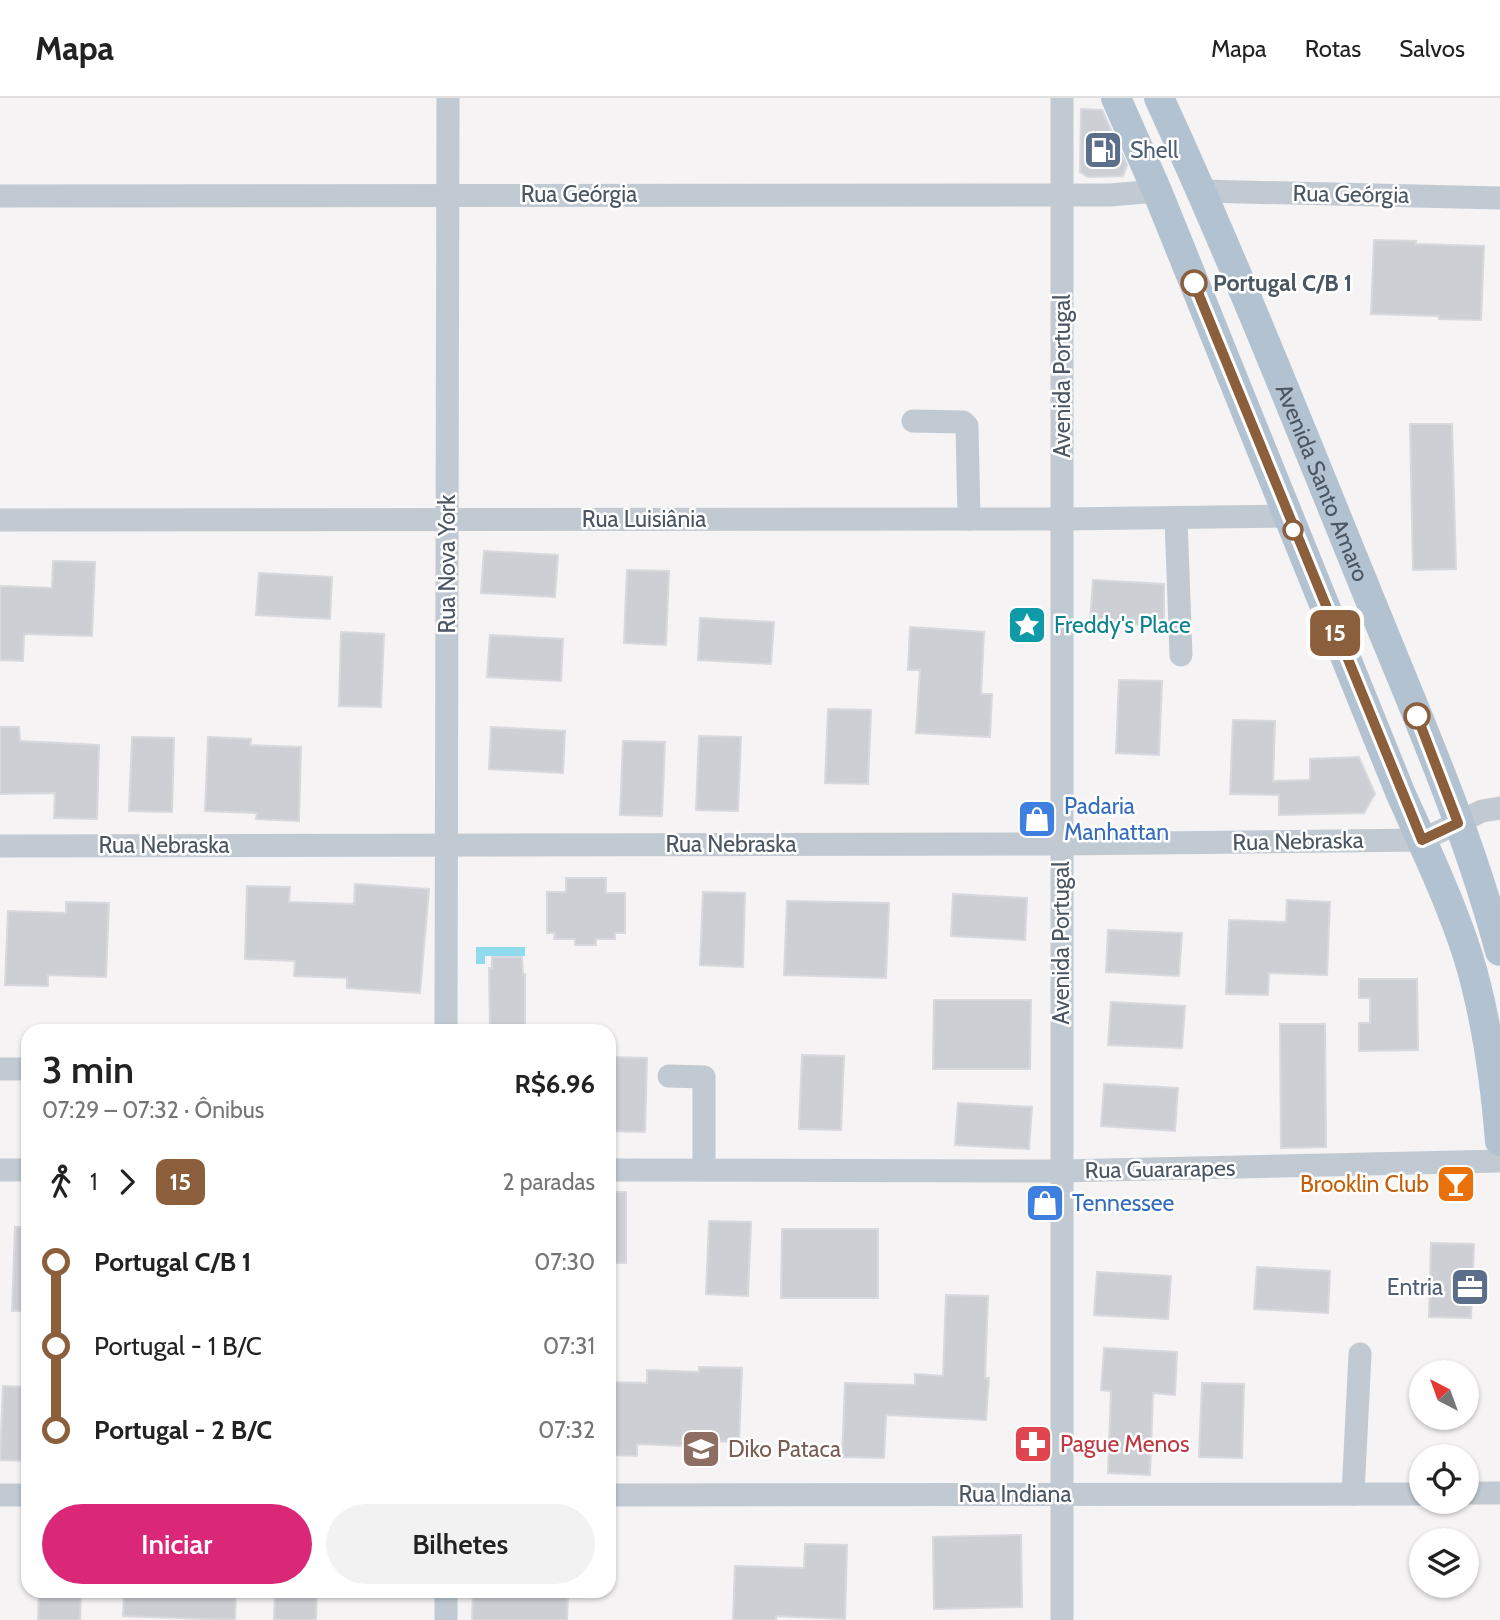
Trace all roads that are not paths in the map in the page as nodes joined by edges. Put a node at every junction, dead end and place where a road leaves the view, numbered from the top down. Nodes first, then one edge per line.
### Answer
1 (448, 98) edge
2 (1062, 98) edge
3 (1116, 98) edge
4 (1159, 98) edge
5 (1157, 191) junction
6 (1202, 191) junction
7 (449, 194) junction
8 (1061, 194) junction
9 (0, 196) edge
10 (1500, 198) edge
11 (913, 421) dead end
12 (1288, 516) junction
13 (447, 519) junction
14 (969, 519) junction
15 (1063, 519) junction
16 (1175, 519) junction
17 (0, 520) edge
18 (1181, 654) dead end
19 (1500, 808) edge
20 (1458, 823) junction
21 (1422, 840) junction
22 (447, 844) junction
23 (1062, 845) junction
24 (0, 846) edge
25 (1500, 951) edge
26 (446, 1024) edge
27 (0, 1069) edge
28 (21, 1069) edge
29 (668, 1076) dead end
30 (1500, 1141) edge
31 (1500, 1161) edge
32 (704, 1169) junction
33 (0, 1170) edge
34 (21, 1170) edge
35 (616, 1170) edge
36 (1061, 1171) junction
37 (1360, 1354) dead end
38 (1479, 1493) edge
39 (1500, 1493) edge
40 (1061, 1494) junction
41 (1353, 1494) junction
42 (1409, 1494) edge
43 (0, 1495) edge
44 (21, 1495) edge
45 (616, 1495) edge
46 (446, 1598) edge
47 (446, 1620) edge
48 (1062, 1620) edge

1 - 7 street, Rua Nova York
2 - 8 street, Avenida Portugal
3 - 5 main road, Avenida Santo Amaro
4 - 6 main road, Avenida Santo Amaro
5 - 8 street, Rua Geórgia
5 - 12 main road, Avenida Santo Amaro
6 - 10 street, Rua Geórgia
6 - 20 main road, Avenida Santo Amaro
7 - 8 street, Rua Geórgia
7 - 9 street, Rua Geórgia
7 - 13 street, Rua Nova York
8 - 15 street, Avenida Portugal
11 - 14 street
12 - 16 street, Rua Luisiânia
12 - 21 main road, Avenida Santo Amaro
13 - 14 street, Rua Luisiânia
13 - 17 street, Rua Luisiânia
13 - 22 street, Rua Nova York
14 - 15 street, Rua Luisiânia
15 - 16 street, Rua Luisiânia
15 - 23 street, Avenida Portugal
16 - 18 street
19 - 20 street, Rua Nebraska
20 - 21 street, Rua Nebraska
20 - 25 main road, Avenida Santo Amaro
21 - 23 street, Rua Nebraska
21 - 30 main road, Avenida Santo Amaro
22 - 23 street, Rua Nebraska
22 - 24 street, Rua Nebraska
22 - 26 street, Rua Nova York
23 - 36 street, Avenida Portugal
27 - 28 street
29 - 32 street
31 - 36 street, Rua Guararapes
32 - 35 street, Rua Guararapes
32 - 36 street, Rua Guararapes
33 - 34 street
36 - 40 street, Avenida Portugal
37 - 41 street
38 - 39 street
40 - 41 street, Rua Indiana
40 - 45 street, Rua Indiana
40 - 48 street, Avenida Portugal
41 - 42 street, Rua Indiana
43 - 44 street
46 - 47 street

